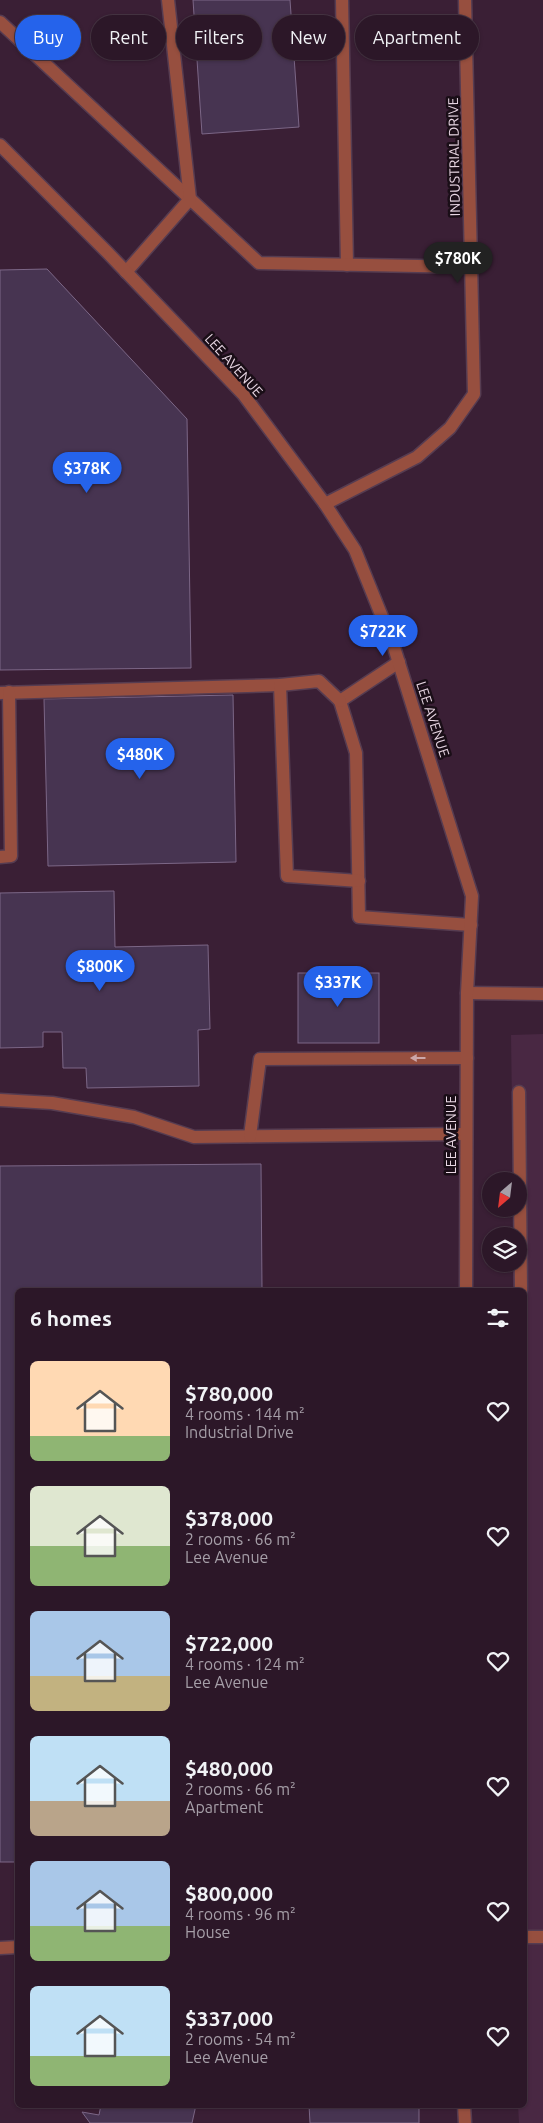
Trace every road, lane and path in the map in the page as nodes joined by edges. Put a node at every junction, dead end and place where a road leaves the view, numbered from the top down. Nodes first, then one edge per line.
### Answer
1 (168, 0) edge
2 (342, 0) edge
3 (464, 0) edge
4 (0, 22) edge
5 (0, 145) edge
6 (190, 199) junction
7 (347, 265) junction
8 (471, 267) junction
9 (126, 272) junction
10 (325, 504) junction
11 (399, 662) junction
12 (280, 685) junction
13 (4, 692) edge
14 (340, 701) junction
15 (0, 856) edge
16 (359, 881) junction
17 (471, 925) junction
18 (467, 993) junction
19 (543, 994) edge
20 (467, 1058) junction
21 (519, 1092) dead end
22 (0, 1100) edge
23 (466, 1134) junction
24 (250, 1136) junction
25 (466, 1288) edge
26 (521, 1288) edge
27 (527, 1937) edge
28 (543, 1937) edge
29 (0, 1948) edge
30 (15, 1948) edge
31 (464, 2108) edge
32 (465, 2123) edge

1 - 6 street
2 - 7 street
3 - 8 street, INDUSTRIAL DRIVE
4 - 6 street
5 - 9 street, LEE AVENUE
6 - 7 street
6 - 9 street
7 - 8 street
8 - 10 street, INDUSTRIAL DRIVE
9 - 10 street, LEE AVENUE
10 - 11 street, LEE AVENUE
11 - 14 street
11 - 17 street, LEE AVENUE
12 - 13 street
12 - 14 street
12 - 16 street
13 - 15 street
14 - 16 street
16 - 17 street
17 - 18 street, LEE AVENUE
18 - 19 street
18 - 20 street, LEE AVENUE
20 - 23 street, LEE AVENUE
20 -> 24 street
21 - 26 street
22 - 24 street
23 - 24 street
23 - 25 street, LEE AVENUE
27 - 28 street
29 - 30 street
31 - 32 street

